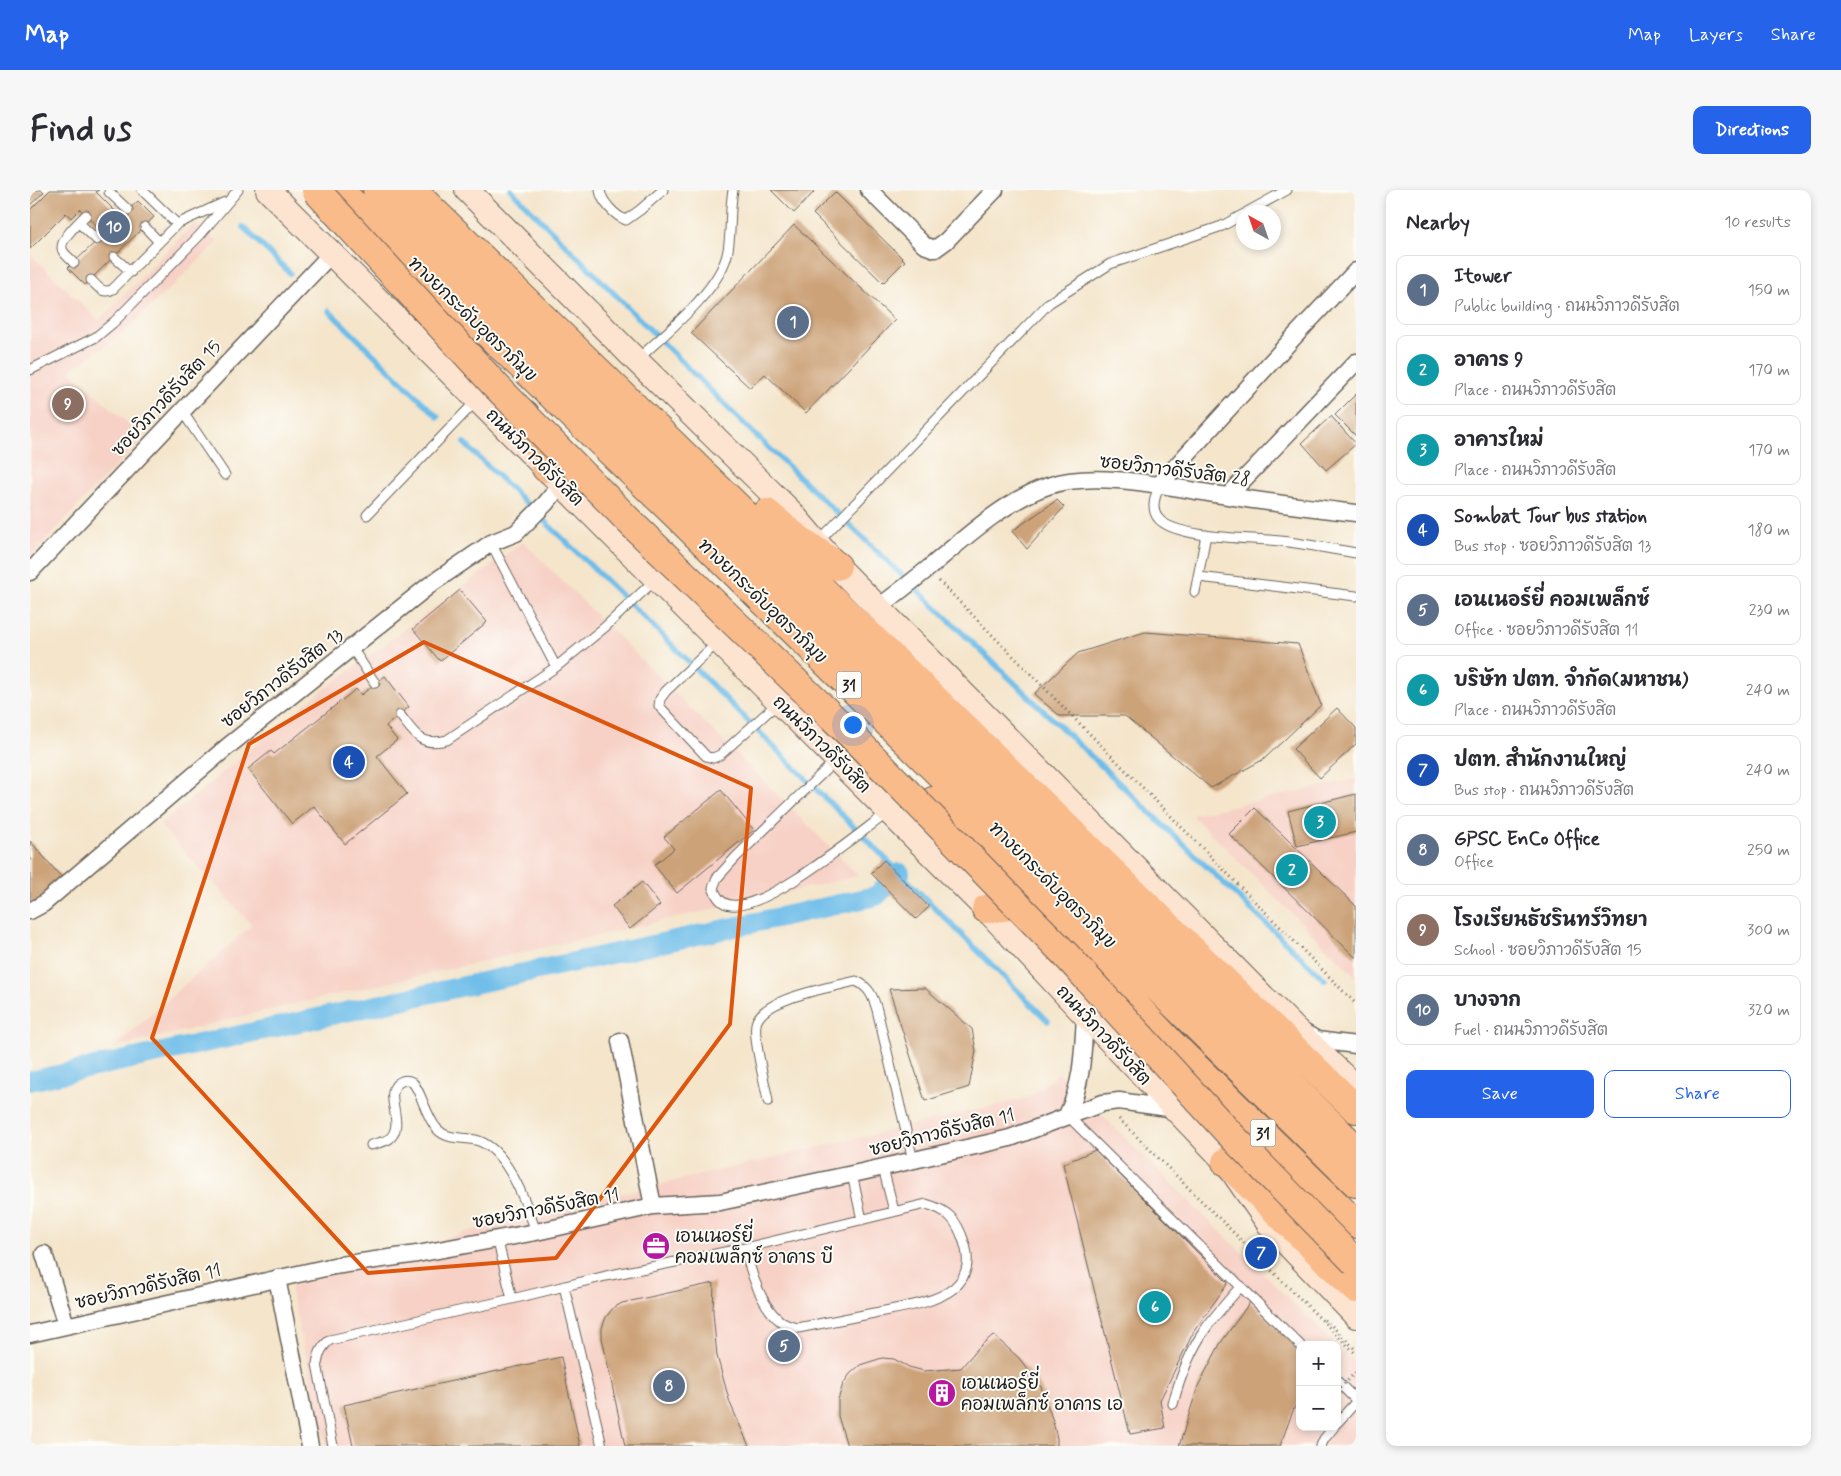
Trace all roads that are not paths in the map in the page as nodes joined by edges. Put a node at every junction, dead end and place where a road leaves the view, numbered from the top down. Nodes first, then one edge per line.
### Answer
1 (142, 190) edge
2 (238, 190) edge
3 (268, 190) edge
4 (309, 190) edge
5 (316, 190) edge
6 (339, 190) edge
7 (377, 190) edge
8 (412, 190) edge
9 (426, 190) edge
10 (467, 190) edge
11 (600, 190) edge
12 (663, 190) edge
13 (733, 190) edge
14 (868, 190) edge
15 (995, 190) edge
16 (1287, 190) edge
17 (107, 193) edge
18 (227, 201) junction
19 (1260, 205) edge
20 (128, 210) dead end
21 (86, 215) dead end
22 (1236, 218) edge
23 (78, 223) junction
24 (177, 224) junction
25 (145, 227) dead end
26 (97, 240) dead end
27 (159, 242) junction
28 (332, 253) junction
29 (114, 257) dead end
30 (74, 263) dead end
31 (1356, 271) edge
32 (131, 272) junction
33 (91, 280) dead end
34 (1356, 362) edge
35 (30, 370) edge
36 (633, 372) junction
37 (517, 392) junction
38 (477, 400) junction
39 (182, 411) junction
40 (554, 475) junction
41 (225, 476) dead end
42 (1159, 485) junction
43 (1228, 496) junction
44 (1356, 514) edge
45 (366, 515) dead end
46 (1206, 535) junction
47 (492, 543) junction
48 (818, 543) junction
49 (1356, 553) edge
50 (837, 566) junction
51 (30, 572) edge
52 (1200, 577) junction
53 (657, 578) junction
54 (1196, 592) dead end
55 (1356, 596) edge
56 (879, 607) junction
57 (719, 641) junction
58 (352, 648) junction
59 (556, 667) junction
60 (376, 683) dead end
61 (780, 702) junction
62 (400, 715) dead end
63 (837, 759) junction
64 (890, 811) junction
65 (1038, 903) junction
66 (986, 909) junction
67 (30, 911) edge
68 (1085, 1015) junction
69 (1294, 1028) junction
70 (620, 1041) dead end
71 (1356, 1045) edge
72 (1356, 1088) edge
73 (768, 1101) dead end
74 (1356, 1109) edge
75 (1175, 1110) junction
76 (1067, 1115) junction
77 (372, 1144) dead end
78 (1356, 1149) edge
79 (913, 1160) junction
80 (1226, 1162) junction
81 (883, 1168) junction
82 (852, 1174) junction
83 (1356, 1183) edge
84 (653, 1206) junction
85 (894, 1211) junction
86 (862, 1220) junction
87 (1356, 1224) edge
88 (536, 1232) junction
89 (497, 1238) junction
90 (745, 1248) junction
91 (44, 1254) dead end
92 (1356, 1263) edge
93 (277, 1278) junction
94 (564, 1286) junction
95 (1241, 1286) junction
96 (1356, 1288) edge
97 (512, 1300) junction
98 (1356, 1316) edge
99 (66, 1325) junction
100 (30, 1334) edge
101 (1296, 1341) edge
102 (1341, 1385) edge
103 (1356, 1400) edge
104 (1173, 1404) dead end
105 (1341, 1418) edge
106 (1331, 1431) edge
107 (310, 1446) edge
108 (333, 1446) edge
109 (602, 1446) edge
110 (1321, 1446) edge

1 - 24 lane
2 - 18 lane
3 - 28 main road, ถนนวิภาวดีรังสิต
4 - 37 highway, ถนนวิภาวดีรังสิต / 31
5 - 92 highway, bridge
6 - 83 highway, ทางยกระดับอุตราภิมุข / 31
7 - 78 highway, ทางยกระดับอุตราภิมุข / 31
8 - 74 highway
9 - 36 highway
10 - 36 main road
11 - 12 lane
13 - 36 lane
14 - 15 street
16 - 19 lane
17 - 20 lane
18 - 24 lane
18 - 35 lane
21 - 23 lane
22 - 48 lane
23 - 26 lane
23 - 30 lane
24 - 27 lane
25 - 27 lane
27 - 32 lane
28 - 38 main road, ถนนวิภาวดีรังสิต
28 - 39 street, ซอยวิภาวดีรังสิต 15
29 - 32 lane
31 - 42 street
32 - 33 lane
34 - 43 street
36 - 48 main road
36 - 50 highway
37 - 40 highway
37 - 65 highway, ถนนวิภาวดีรังสิต / 31
38 - 40 main road, ถนนวิภาวดีรังสิต
38 - 45 lane
39 - 41 lane
39 - 51 street, ซอยวิภาวดีรังสิต 15
40 - 47 street, ซอยวิภาวดีรังสิต 13
40 - 53 main road, ถนนวิภาวดีรังสิต
42 - 43 street, ซอยวิภาวดีรังสิต 28
42 - 46 lane
42 - 56 street, ซอยวิภาวดีรังสิต 28
43 - 44 street, ซอยวิภาวดีรังสิต 28
46 - 49 lane
46 - 52 lane
47 - 58 street, ซอยวิภาวดีรังสิต 13
47 - 59 lane
48 - 50 main road
50 - 56 main road
52 - 54 lane
52 - 55 lane
53 - 57 main road, ถนนวิภาวดีรังสิต
53 - 59 lane
56 - 69 main road
57 - 61 main road, ถนนวิภาวดีรังสิต
57 - 61 lane
58 - 60 lane
58 - 67 street, ซอยวิภาวดีรังสิต 13
59 - 62 lane
61 - 63 main road, ถนนวิภาวดีรังสิต
63 - 64 main road, ถนนวิภาวดีรังสิต
63 - 64 lane
64 - 66 main road, ถนนวิภาวดีรังสิต
65 - 66 highway
65 - 87 highway, ถนนวิภาวดีรังสิต / 31
66 - 68 main road, ถนนวิภาวดีรังสิต
68 - 75 main road, ถนนวิภาวดีรังสิต
68 - 76 street
69 - 71 street
69 - 72 main road
70 - 84 street
73 - 79 lane
75 - 76 street, ซอยวิภาวดีรังสิต 11
75 - 80 main road, ถนนวิภาวดีรังสิต
76 - 79 street, ซอยวิภาวดีรังสิต 11
76 - 95 lane
77 - 88 lane
79 - 81 street, ซอยวิภาวดีรังสิต 11
80 - 96 highway
80 - 98 main road, ถนนวิภาวดีรังสิต
81 - 82 street, ซอยวิภาวดีรังสิต 11
81 - 85 lane
82 - 84 street, ซอยวิภาวดีรังสิต 11
82 - 86 lane
84 - 88 street, ซอยวิภาวดีรังสิต 11
85 - 86 lane
85 - 90 lane
86 - 90 lane
88 - 89 street, ซอยวิภาวดีรังสิต 11
89 - 93 street, ซอยวิภาวดีรังสิต 11
89 - 97 lane
90 - 94 lane
91 - 99 street
93 - 99 street, ซอยวิภาวดีรังสิต 11
93 - 107 street
94 - 97 lane
94 - 109 lane
95 - 101 lane
95 - 104 lane
97 - 108 lane
99 - 100 street, ซอยวิภาวดีรังสิต 11
102 - 103 lane
103 - 105 lane
106 - 110 lane

